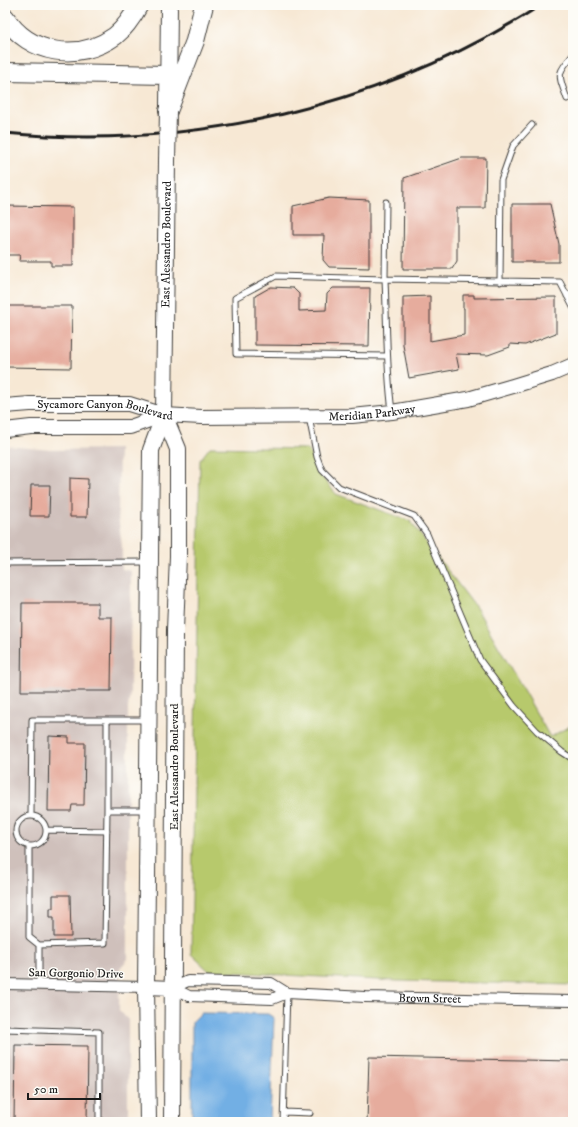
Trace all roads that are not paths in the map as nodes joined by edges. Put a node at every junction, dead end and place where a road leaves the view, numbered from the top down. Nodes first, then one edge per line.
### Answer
1 (139, 5) edge
2 (169, 5) edge
3 (204, 5) edge
4 (5, 17) edge
5 (573, 55) edge
6 (5, 72) edge
7 (168, 75) junction
8 (567, 99) dead end
9 (168, 111) junction
10 (532, 125) dead end
11 (386, 202) dead end
12 (385, 279) junction
13 (500, 282) junction
14 (573, 292) edge
15 (567, 296) junction
16 (573, 307) edge
17 (387, 356) junction
18 (573, 365) edge
19 (5, 406) edge
20 (392, 412) junction
21 (164, 415) junction
22 (309, 416) junction
23 (5, 430) edge
24 (150, 562) junction
25 (5, 563) edge
26 (107, 720) junction
27 (149, 720) junction
28 (573, 759) edge
29 (107, 810) junction
30 (148, 810) junction
31 (31, 816) junction
32 (46, 830) junction
33 (107, 831) junction
34 (29, 846) junction
35 (39, 945) junction
36 (5, 984) edge
37 (40, 985) junction
38 (146, 987) junction
39 (173, 988) junction
40 (287, 993) junction
41 (573, 1001) edge
42 (5, 1029) edge
43 (284, 1112) junction
44 (310, 1113) dead end
45 (99, 1122) edge
46 (148, 1122) edge
47 (172, 1122) edge
48 (284, 1122) edge

1 - 4 highway
2 - 7 main road, East Alessandro Boulevard
3 - 9 highway
5 - 8 lane
6 - 7 highway
7 - 9 main road, East Alessandro Boulevard
9 - 21 main road, East Alessandro Boulevard, bridge
10 - 13 lane
11 - 12 lane
12 - 13 lane
12 - 17 lane
12 - 17 lane
13 - 15 lane
14 - 15 lane
15 - 16 lane
17 - 20 lane
18 - 20 main road, Meridian Parkway
19 - 21 main road, Sycamore Canyon Boulevard
20 - 22 main road, Meridian Parkway
21 - 22 main road, Meridian Parkway
21 - 23 main road, Sycamore Canyon Boulevard
21 - 24 main road, East Alessandro Boulevard
21 - 39 main road, East Alessandro Boulevard
22 - 28 lane
24 - 25 lane
24 - 27 main road, East Alessandro Boulevard
26 - 27 lane
26 - 29 lane
26 - 31 lane
27 - 30 main road, East Alessandro Boulevard
29 - 30 lane
29 - 33 lane
30 - 38 main road, East Alessandro Boulevard
31 - 32 lane
31 - 34 lane
32 - 33 lane
32 - 34 lane
33 - 35 lane
34 - 35 lane
35 - 37 lane
36 - 37 street, San Gorgonio Drive
37 - 38 street, San Gorgonio Drive
38 - 39 main road, Brown Street
38 - 46 main road, East Alessandro Boulevard
39 - 40 street, Brown Street
39 - 40 street, Brown Street
39 - 47 main road, East Alessandro Boulevard
40 - 41 street, Brown Street
40 - 43 lane
42 - 45 lane
43 - 44 lane
43 - 48 lane

